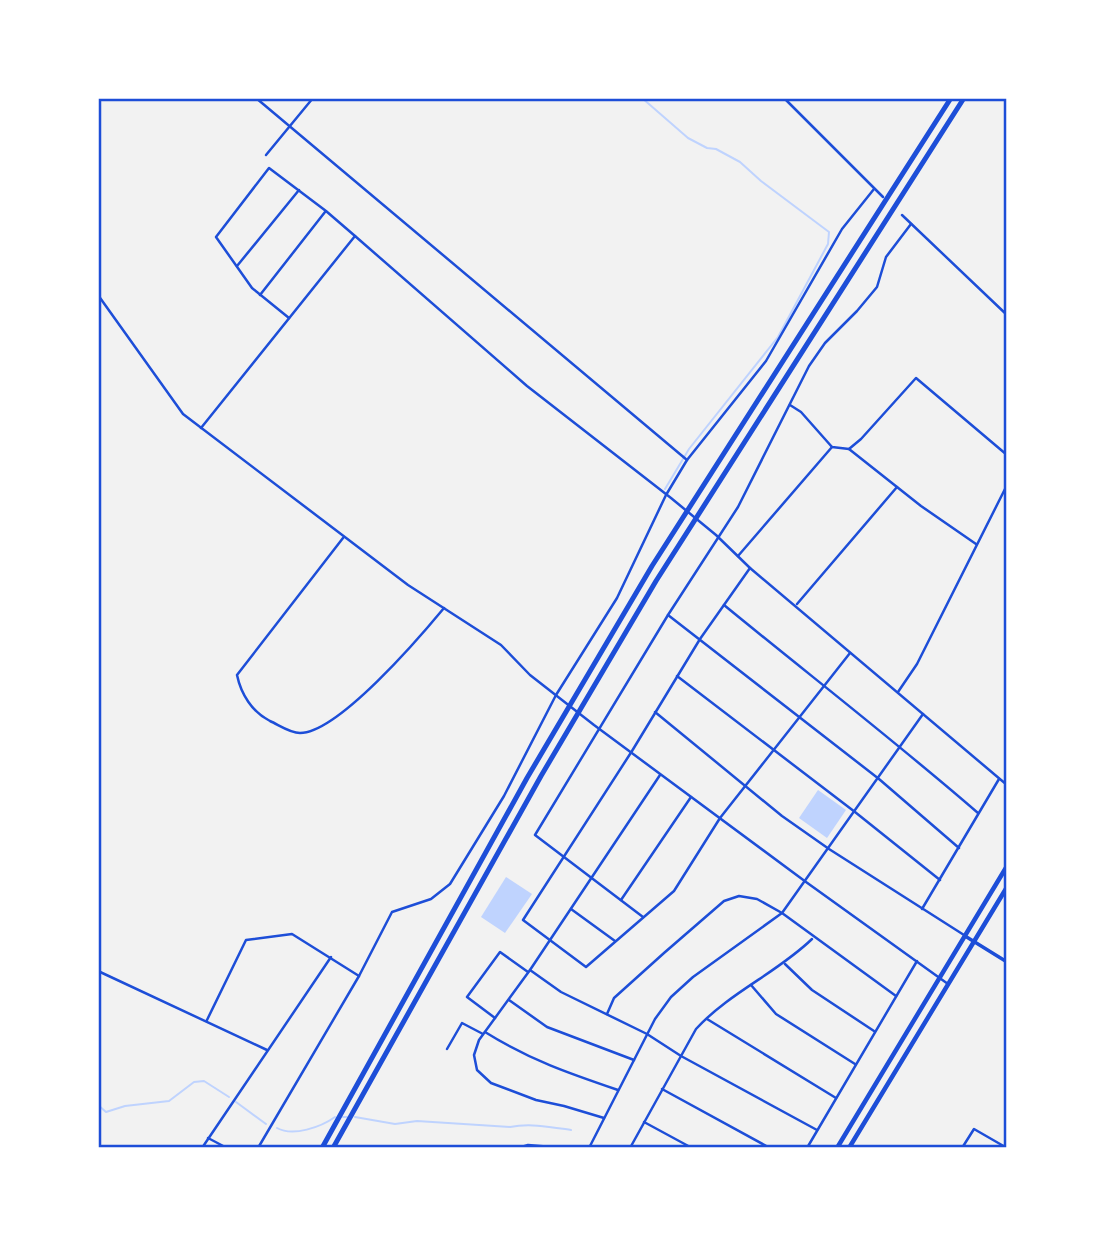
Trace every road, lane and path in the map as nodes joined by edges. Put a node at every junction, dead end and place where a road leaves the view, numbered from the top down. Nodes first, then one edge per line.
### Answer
1 (256, 98) edge
2 (313, 98) edge
3 (784, 98) edge
4 (951, 98) edge
5 (964, 98) edge
6 (290, 126) junction
7 (266, 155) dead end
8 (874, 189) junction
9 (299, 190) junction
10 (883, 197) dead end
11 (326, 211) junction
12 (902, 215) dead end
13 (911, 224) junction
14 (355, 236) junction
15 (237, 266) junction
16 (98, 295) edge
17 (260, 295) junction
18 (1007, 316) edge
19 (289, 318) junction
20 (790, 405) junction
21 (201, 428) junction
22 (832, 447) junction
23 (849, 449) junction
24 (1007, 455) edge
25 (687, 460) junction
26 (1007, 485) edge
27 (897, 487) junction
28 (667, 495) junction
29 (717, 536) junction
30 (344, 537) junction
31 (976, 544) junction
32 (738, 556) junction
33 (750, 568) junction
34 (724, 605) junction
35 (796, 605) junction
36 (444, 608) junction
37 (668, 615) junction
38 (700, 639) junction
39 (850, 653) junction
40 (677, 676) junction
41 (823, 686) junction
42 (898, 692) junction
43 (558, 697) junction
44 (655, 712) junction
45 (923, 715) junction
46 (798, 718) junction
47 (600, 729) junction
48 (901, 746) junction
49 (773, 749) junction
50 (632, 751) junction
51 (660, 775) junction
52 (879, 779) junction
53 (999, 779) junction
54 (1007, 785) edge
55 (745, 786) junction
56 (691, 797) junction
57 (855, 812) junction
58 (978, 813) junction
59 (720, 818) junction
60 (959, 848) junction
61 (829, 849) junction
62 (563, 858) junction
63 (1007, 866) edge
64 (592, 878) junction
65 (940, 880) junction
66 (806, 883) junction
67 (1007, 887) edge
68 (621, 900) junction
69 (571, 909) junction
70 (922, 909) junction
71 (782, 914) junction
72 (643, 917) junction
73 (965, 936) junction
74 (813, 938) junction
75 (550, 941) junction
76 (615, 941) junction
77 (973, 941) junction
78 (331, 957) junction
79 (917, 961) junction
80 (1007, 962) edge
81 (784, 963) junction
82 (98, 971) edge
83 (529, 971) junction
84 (359, 976) junction
85 (940, 978) junction
86 (948, 984) junction
87 (751, 985) junction
88 (896, 996) junction
89 (508, 1000) junction
90 (607, 1014) junction
91 (495, 1018) junction
92 (706, 1018) junction
93 (207, 1020) junction
94 (874, 1031) junction
95 (484, 1033) junction
96 (647, 1034) junction
97 (447, 1049) dead end
98 (267, 1050) junction
99 (681, 1056) junction
100 (634, 1060) junction
101 (855, 1064) junction
102 (662, 1089) junction
103 (618, 1090) junction
104 (835, 1098) junction
105 (604, 1118) junction
106 (644, 1122) junction
107 (817, 1130) junction
108 (208, 1138) junction
109 (202, 1148) edge
110 (227, 1148) edge
111 (258, 1148) edge
112 (322, 1148) edge
113 (334, 1148) edge
114 (518, 1148) edge
115 (564, 1148) edge
116 (589, 1148) edge
117 (630, 1148) edge
118 (692, 1148) edge
119 (769, 1148) edge
120 (807, 1148) edge
121 (837, 1148) edge
122 (849, 1148) edge
123 (962, 1148) edge
124 (1007, 1148) edge

1 - 6 street
2 - 6 street
3 - 8 street
4 - 112 highway
5 - 113 highway
6 - 7 street
6 - 25 street
8 - 10 street
8 - 25 street
9 - 11 street
9 - 15 street
9 - 15 street
11 - 14 street
11 - 17 street
12 - 13 street
13 - 18 street
13 - 20 street
14 - 19 street
14 - 28 street
15 - 17 street
16 - 21 street
17 - 19 street
19 - 21 street
20 - 22 street
20 - 29 street
21 - 30 street
22 - 23 street
22 - 32 street
23 - 24 street
23 - 27 street
25 - 28 street
26 - 31 street
27 - 31 street
27 - 35 street
28 - 29 street
28 - 43 street
29 - 32 street
29 - 37 street
30 - 36 street
30 - 36 street
31 - 42 street
32 - 33 street
33 - 34 street
33 - 35 street
34 - 38 street
34 - 41 street
35 - 39 street
36 - 43 street
37 - 38 street
37 - 47 street
38 - 40 street
38 - 46 street
39 - 41 street
39 - 42 street
40 - 44 street
40 - 49 street
41 - 46 street
41 - 48 street
42 - 45 street
43 - 47 street
43 - 84 street
44 - 50 street
44 - 55 street
45 - 48 street
45 - 53 street
46 - 49 street
46 - 52 street
47 - 50 street
47 - 62 street
48 - 52 street
48 - 58 street
49 - 55 street
49 - 57 street
50 - 51 street
50 - 62 street
51 - 56 street
51 - 64 street
52 - 57 street
52 - 60 street
53 - 54 street
53 - 58 street
55 - 59 street
55 - 61 street
56 - 59 street
56 - 68 street
57 - 61 street
57 - 65 street
58 - 60 street
59 - 66 street
59 - 72 street
60 - 65 street
61 - 66 street
61 - 70 street
62 - 64 street
62 - 75 street
63 - 73 highway
64 - 68 street
64 - 69 street
65 - 70 street
66 - 71 street
66 - 79 street
67 - 77 highway
68 - 72 street
69 - 75 street
69 - 76 street
70 - 73 street
71 - 74 street
71 - 90 street
71 - 96 street
72 - 76 street
73 - 77 street
73 - 85 highway
74 - 81 street
74 - 88 street
75 - 76 street
75 - 83 street
77 - 80 street
77 - 86 highway
78 - 84 street
78 - 93 street
78 - 98 street
79 - 85 street
79 - 88 street
81 - 87 street
81 - 94 street
82 - 93 street
83 - 89 street
83 - 90 street
83 - 91 street
84 - 111 street
85 - 86 street
85 - 121 highway
86 - 122 highway
87 - 92 street
87 - 101 street
88 - 94 street
89 - 91 street
89 - 100 street
90 - 96 street
91 - 95 street
92 - 99 street
92 - 104 street
93 - 98 street
94 - 101 street
95 - 97 street
95 - 103 street
95 - 105 street
96 - 99 street
96 - 100 street
98 - 108 street
99 - 102 street
99 - 107 street
100 - 103 street
101 - 104 street
102 - 106 street
102 - 119 street
103 - 105 street
104 - 107 street
105 - 116 street
106 - 117 street
106 - 118 street
107 - 120 street
108 - 109 street
108 - 110 street
114 - 115 street
123 - 124 street

